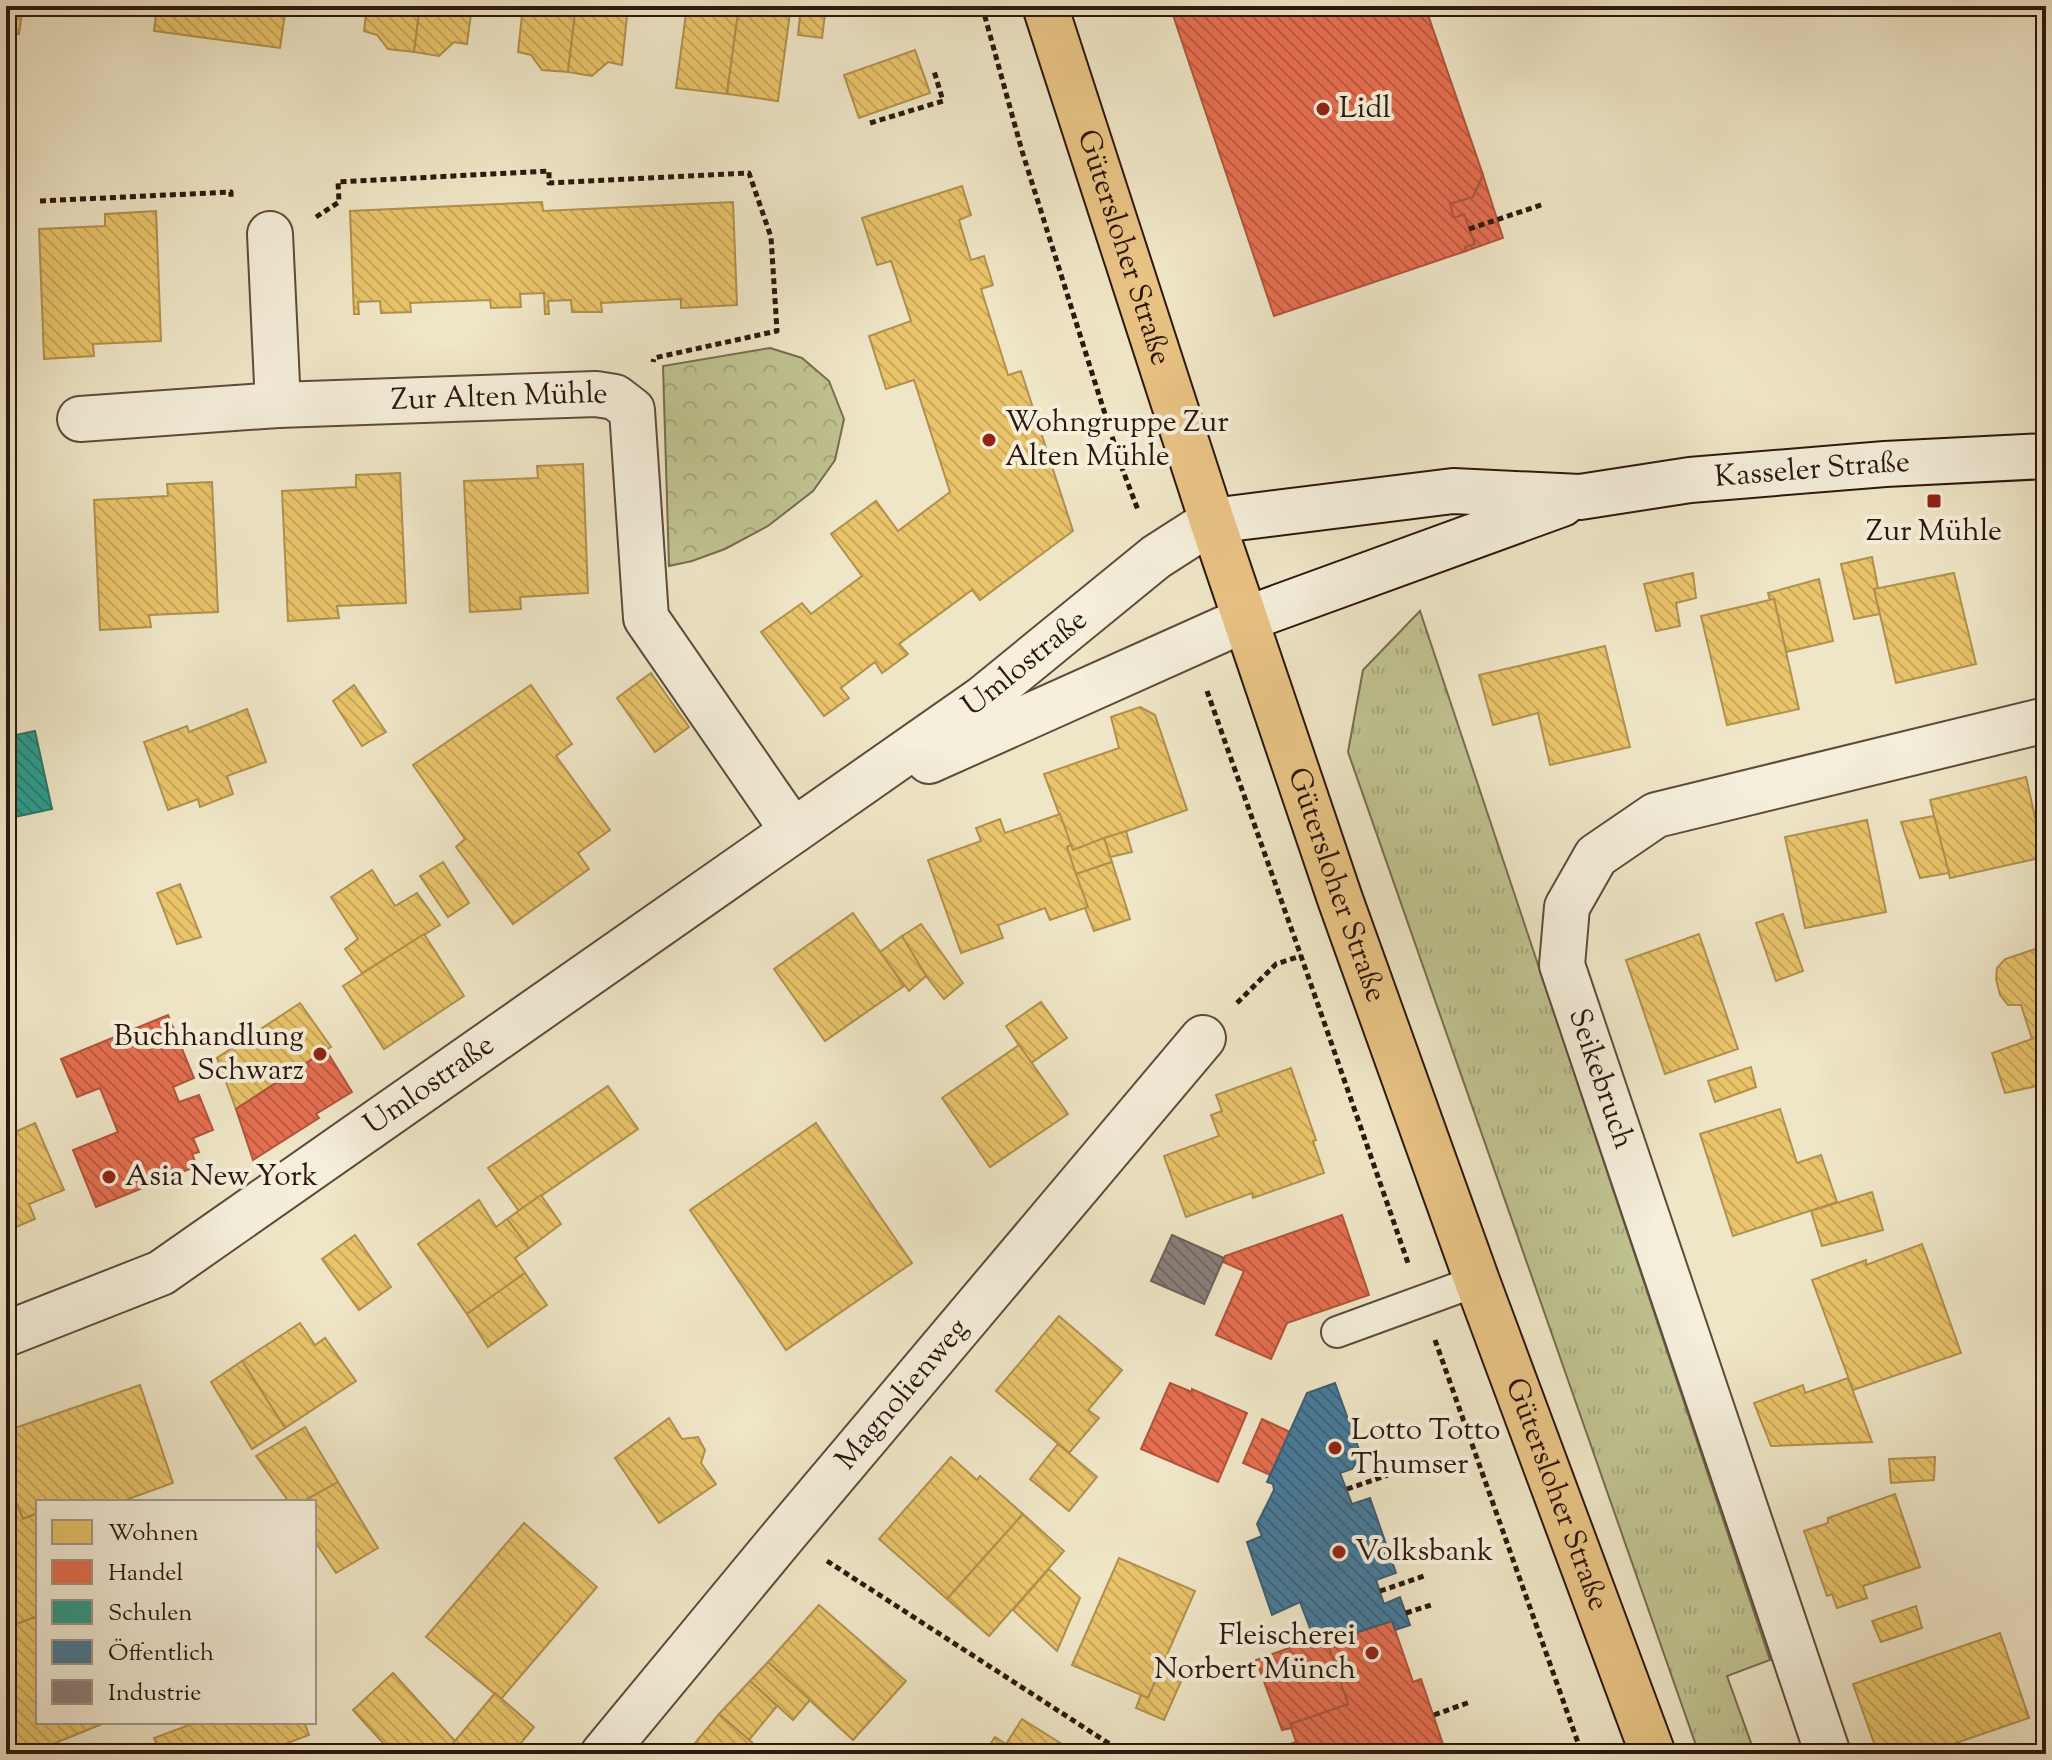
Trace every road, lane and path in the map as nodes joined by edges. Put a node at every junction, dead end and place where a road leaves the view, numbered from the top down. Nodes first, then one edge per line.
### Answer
1 (982, 6) edge
2 (1045, 6) edge
3 (934, 71) dead end
4 (870, 123) dead end
5 (40, 201) dead end
6 (1544, 204) dead end
7 (1469, 229) dead end
8 (270, 234) junction
9 (278, 405) junction
10 (632, 410) junction
11 (80, 419) dead end
12 (2046, 456) edge
13 (1122, 468) dead end
14 (1580, 497) junction
15 (1212, 521) junction
16 (1246, 619) junction
17 (1211, 702) dead end
18 (2046, 720) edge
19 (835, 803) junction
20 (793, 831) junction
21 (1301, 956) junction
22 (1203, 1038) joint
23 (1477, 1281) junction
24 (1421, 1301) junction
25 (1337, 1332) dead end
26 (6, 1334) edge
27 (1388, 1475) dead end
28 (1347, 1489) dead end
29 (785, 1534) junction
30 (1424, 1576) dead end
31 (1380, 1591) dead end
32 (1434, 1604) dead end
33 (1406, 1613) dead end
34 (1470, 1702) dead end
35 (1434, 1715) dead end
36 (603, 1754) edge
37 (1125, 1754) edge
38 (1582, 1754) edge
39 (1653, 1754) edge
40 (1828, 1754) edge

1 - 13 path
2 - 15 main road, Gütersloher Straße
3 - 4 path
5 - 8 path
6 - 7 path
8 - 9 street
8 - 10 path
9 - 10 street, Zur Alten Mühle
9 - 11 street, Zur Alten Mühle
10 - 20 street, Zur Alten Mühle
12 - 14 street, Kasseler Straße
14 - 15 street, Kasseler Straße
14 - 16 street, Kasseler Straße
15 - 16 main road, Gütersloher Straße
15 - 19 street, Umlostraße
16 - 19 street, Umlostraße
16 - 23 main road, Gütersloher Straße
17 - 21 path
18 - 40 street, Seikebruch
19 - 20 street, Umlostraße
20 - 26 street, Umlostraße
21 - 22 path
21 - 24 path
22 - 29 street, Magnolienweg
23 - 24 lane
23 - 39 main road, Gütersloher Straße
24 - 25 lane
24 - 38 path
27 - 28 path
29 - 36 street, Magnolienweg
29 - 37 path
30 - 31 path
32 - 33 path
34 - 35 path

